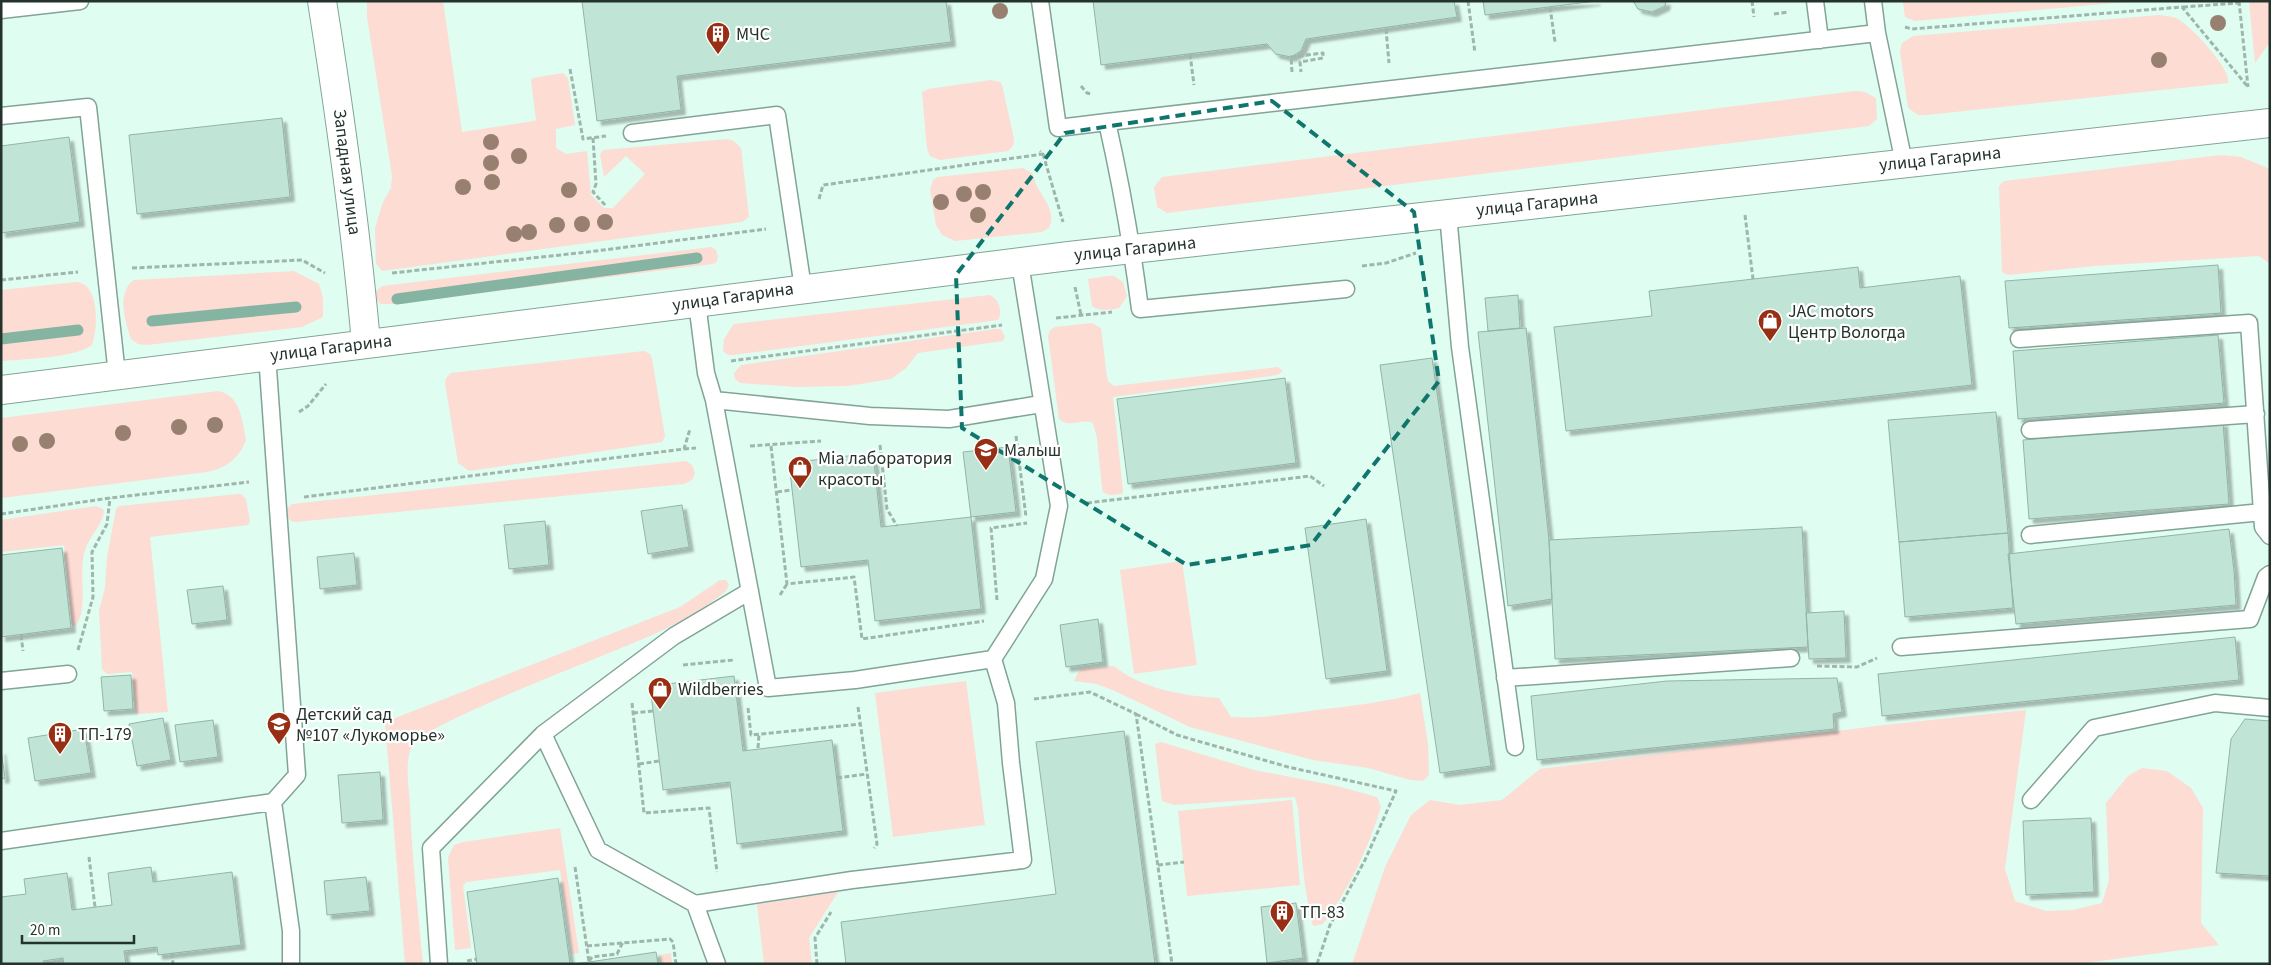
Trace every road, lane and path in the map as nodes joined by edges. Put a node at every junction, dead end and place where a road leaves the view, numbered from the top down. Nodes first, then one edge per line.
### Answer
1 (80, 1) edge
2 (322, 1) edge
3 (1040, 1) edge
4 (1468, 1) edge
5 (1752, 1) edge
6 (1873, 1) edge
7 (2239, 2) edge
8 (1816, 5) edge
9 (1550, 7) dead end
10 (2182, 7) junction
11 (1, 10) edge
12 (1772, 14) dead end
13 (1763, 16) dead end
14 (1754, 17) junction
15 (1745, 18) dead end
16 (1903, 27) dead end
17 (1386, 29) dead end
18 (1877, 33) junction
19 (1820, 40) junction
20 (1565, 42) dead end
21 (1555, 43) junction
22 (1546, 44) dead end
23 (1484, 52) dead end
24 (1190, 54) dead end
25 (1475, 54) junction
26 (1465, 55) dead end
27 (1398, 63) dead end
28 (1292, 67) dead end
29 (570, 69) dead end
30 (1293, 76) dead end
31 (1077, 81) dead end
32 (2248, 86) junction
33 (1185, 88) dead end
34 (1087, 93) junction
35 (1096, 95) dead end
36 (1, 116) edge
37 (1107, 122) junction
38 (2261, 124) edge
39 (1058, 128) junction
40 (632, 133) joint
41 (593, 138) junction
42 (1038, 146) dead end
43 (1043, 154) junction
44 (1904, 163) junction
45 (606, 206) dead end
46 (1744, 207) dead end
47 (1448, 214) junction
48 (792, 225) junction
49 (1450, 242) junction
50 (1132, 249) junction
51 (1069, 256) junction
52 (1020, 263) junction
53 (329, 266) dead end
54 (1358, 266) dead end
55 (105, 269) junction
56 (360, 278) junction
57 (1753, 279) dead end
58 (1, 280) edge
59 (803, 288) junction
60 (1138, 289) junction
61 (1346, 289) dead end
62 (696, 303) junction
63 (1081, 315) junction
64 (1030, 321) junction
65 (2019, 339) dead end
66 (366, 343) junction
67 (336, 347) junction
68 (267, 355) junction
69 (706, 373) junction
70 (117, 375) junction
71 (1, 390) edge
72 (714, 400) junction
73 (1041, 404) junction
74 (295, 414) dead end
75 (2256, 414) junction
76 (1015, 430) dead end
77 (2030, 430) dead end
78 (879, 435) dead end
79 (983, 436) dead end
80 (830, 440) dead end
81 (985, 449) dead end
82 (277, 479) junction
83 (1324, 486) dead end
84 (792, 490) dead end
85 (776, 492) junction
86 (110, 498) junction
87 (1059, 506) junction
88 (2262, 512) junction
89 (1, 514) edge
90 (1027, 523) junction
91 (898, 526) dead end
92 (2030, 536) dead end
93 (2270, 536) edge
94 (2270, 574) edge
95 (750, 591) junction
96 (998, 610) dead end
97 (989, 620) dead end
98 (1901, 648) joint
99 (1791, 658) joint
100 (993, 659) junction
101 (742, 660) dead end
102 (677, 666) dead end
103 (68, 674) joint
104 (1505, 678) junction
105 (855, 680) junction
106 (1, 681) edge
107 (631, 695) dead end
108 (1006, 703) junction
109 (748, 707) dead end
110 (2270, 708) edge
111 (653, 710) dead end
112 (633, 713) junction
113 (1136, 714) junction
114 (861, 724) junction
115 (542, 734) junction
116 (759, 734) junction
117 (1515, 747) dead end
118 (758, 748) dead end
119 (659, 761) dead end
120 (639, 764) junction
121 (867, 774) junction
122 (837, 778) dead end
123 (2031, 800) dead end
124 (273, 802) junction
125 (582, 816) junction
126 (86, 829) junction
127 (1, 841) edge
128 (1184, 862) dead end
129 (1158, 865) junction
130 (852, 880) junction
131 (721, 900) junction
132 (695, 904) junction
133 (95, 908) dead end
134 (623, 942) junction
135 (587, 946) junction
136 (172, 953) dead end
137 (477, 960) dead end
138 (465, 961) dead end
139 (173, 964) edge
140 (292, 964) edge
141 (439, 964) edge
142 (676, 964) edge
143 (717, 964) edge
144 (817, 964) edge
145 (1172, 964) edge
146 (1317, 964) edge

1 - 11 lane
2 - 56 street, Западная улица
3 - 39 lane
4 - 25 path
5 - 14 path
6 - 18 lane
7 - 10 path
7 - 32 path
8 - 12 path
8 - 19 lane
9 - 21 path
10 - 16 path
10 - 32 path
13 - 14 path
14 - 15 path
17 - 27 path
18 - 19 lane
18 - 44 lane
19 - 37 lane
20 - 21 path
21 - 22 path
23 - 25 path
24 - 33 path
25 - 26 path
28 - 30 path
29 - 41 path
31 - 34 path
32 - 38 path
34 - 35 path
34 - 39 path
36 - 55 lane
37 - 39 lane
37 - 50 lane
38 - 44 street, улица Гагарина
39 - 43 path
40 - 41 path
40 - 48 lane
41 - 45 path
42 - 43 path
43 - 48 path
43 - 51 path
44 - 47 street, улица Гагарина
46 - 57 path
47 - 49 lane
47 - 50 street, улица Гагарина
48 - 56 path
48 - 59 lane
49 - 54 path
49 - 104 lane
50 - 51 street, улица Гагарина
50 - 60 lane
51 - 52 street, улица Гагарина
51 - 63 path
52 - 59 street, улица Гагарина
52 - 64 lane
53 - 55 path
55 - 58 path
55 - 70 lane
56 - 66 street, Западная улица
59 - 62 street, улица Гагарина
60 - 61 lane
60 - 63 path
62 - 66 street, улица Гагарина
62 - 69 lane
63 - 64 path
64 - 69 path
64 - 73 lane
65 - 75 lane
66 - 67 street, улица Гагарина
67 - 68 street, улица Гагарина
67 - 74 path
68 - 70 street, улица Гагарина
68 - 82 lane
69 - 72 lane
69 - 82 path
70 - 71 street, улица Гагарина
72 - 73 lane
72 - 95 lane
73 - 87 lane
75 - 77 lane
75 - 88 lane
76 - 90 path
78 - 91 path
79 - 81 path
80 - 85 path
82 - 86 path
82 - 124 lane
83 - 87 path
84 - 85 path
85 - 97 path
86 - 89 path
86 - 103 path
87 - 90 path
87 - 100 lane
88 - 92 lane
88 - 93 lane
90 - 96 path
94 - 98 lane
95 - 105 lane
95 - 115 lane
98 - 99 path
99 - 104 lane
100 - 105 lane
100 - 108 lane
101 - 102 path
103 - 106 lane
104 - 117 lane
105 - 114 path
107 - 112 path
108 - 113 path
108 - 130 lane
109 - 116 path
110 - 123 lane
111 - 112 path
112 - 120 path
113 - 129 path
113 - 146 path
114 - 116 path
114 - 121 path
115 - 125 lane
115 - 141 lane
116 - 118 path
119 - 120 path
120 - 131 path
121 - 122 path
121 - 130 path
124 - 126 lane
124 - 140 lane
125 - 132 lane
125 - 135 path
126 - 127 lane
126 - 133 path
128 - 129 path
129 - 145 path
130 - 131 lane
130 - 144 path
131 - 132 lane
132 - 143 lane
134 - 135 path
134 - 135 path
134 - 142 path
136 - 139 path
137 - 138 path

